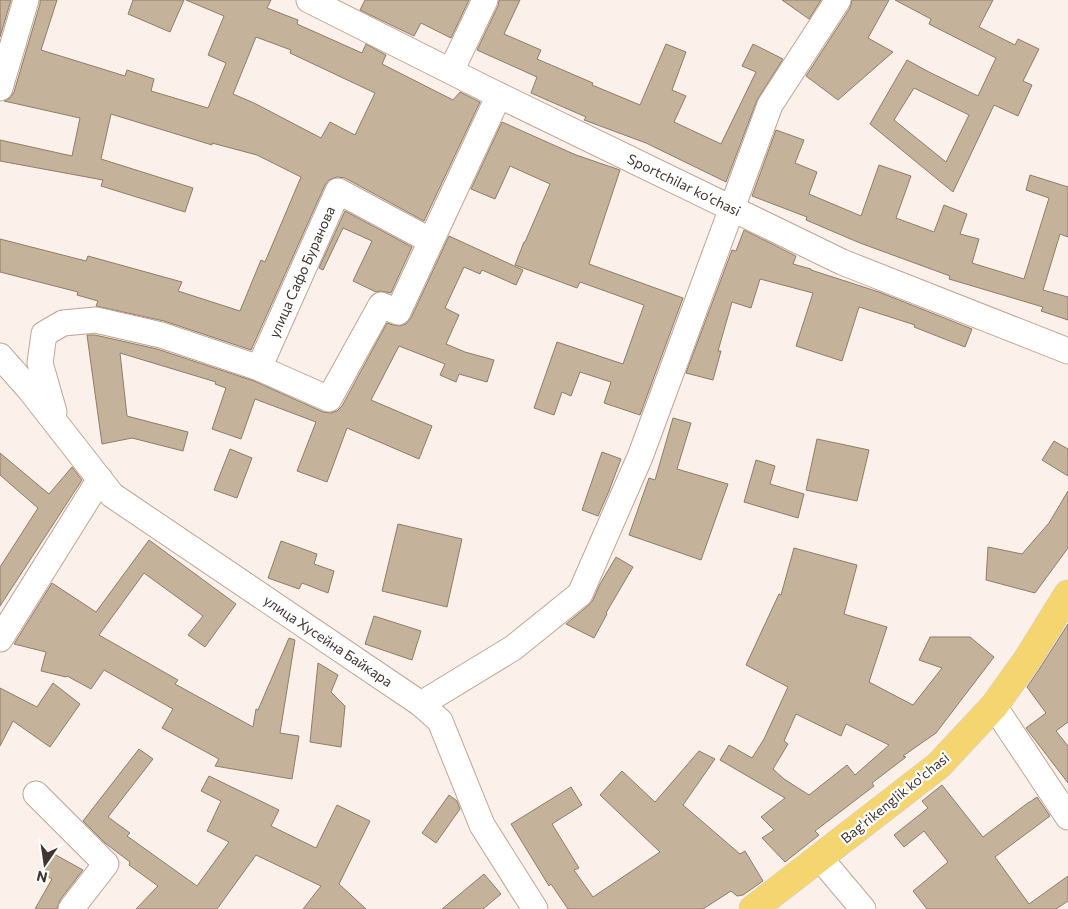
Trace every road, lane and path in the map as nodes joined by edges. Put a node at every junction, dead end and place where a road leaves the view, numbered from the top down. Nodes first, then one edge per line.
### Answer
1 (26, 0) edge
2 (309, 0) edge
3 (485, 0) edge
4 (838, 0) edge
5 (451, 72) junction
6 (0, 88) edge
7 (499, 95) junction
8 (731, 208) junction
9 (431, 241) junction
10 (1068, 352) edge
11 (0, 356) edge
12 (259, 368) junction
13 (57, 424) junction
14 (100, 479) junction
15 (1068, 594) edge
16 (0, 639) edge
17 (421, 704) junction
18 (994, 706) junction
19 (36, 794) dead end
20 (1068, 817) edge
21 (820, 858) junction
22 (72, 909) edge
23 (535, 909) edge
24 (753, 909) edge
25 (863, 909) edge

1 - 6 street
2 - 5 street, Sportchilar ko‘chasi
3 - 5 street
4 - 8 street
5 - 7 street, Sportchilar ko‘chasi
7 - 8 street, Sportchilar ko‘chasi
7 - 9 street
8 - 10 street, Sportchilar ko‘chasi
8 - 17 street
9 - 12 street
9 - 12 street, улица Сафо Буранова
11 - 13 street, улица Хусейна Байкара
12 - 13 street, улица Хусейна Байкара
13 - 14 street, улица Хусейна Байкара
14 - 16 street
14 - 17 street, улица Хусейна Байкара
15 - 18 main road, Bag'rikenglik ko'chasi
17 - 23 street, улица Хусейна Байкара
18 - 20 street
18 - 21 main road, Bag'rikenglik ko'chasi
19 - 22 street
21 - 24 main road, Bag'rikenglik ko'chasi
21 - 25 street

